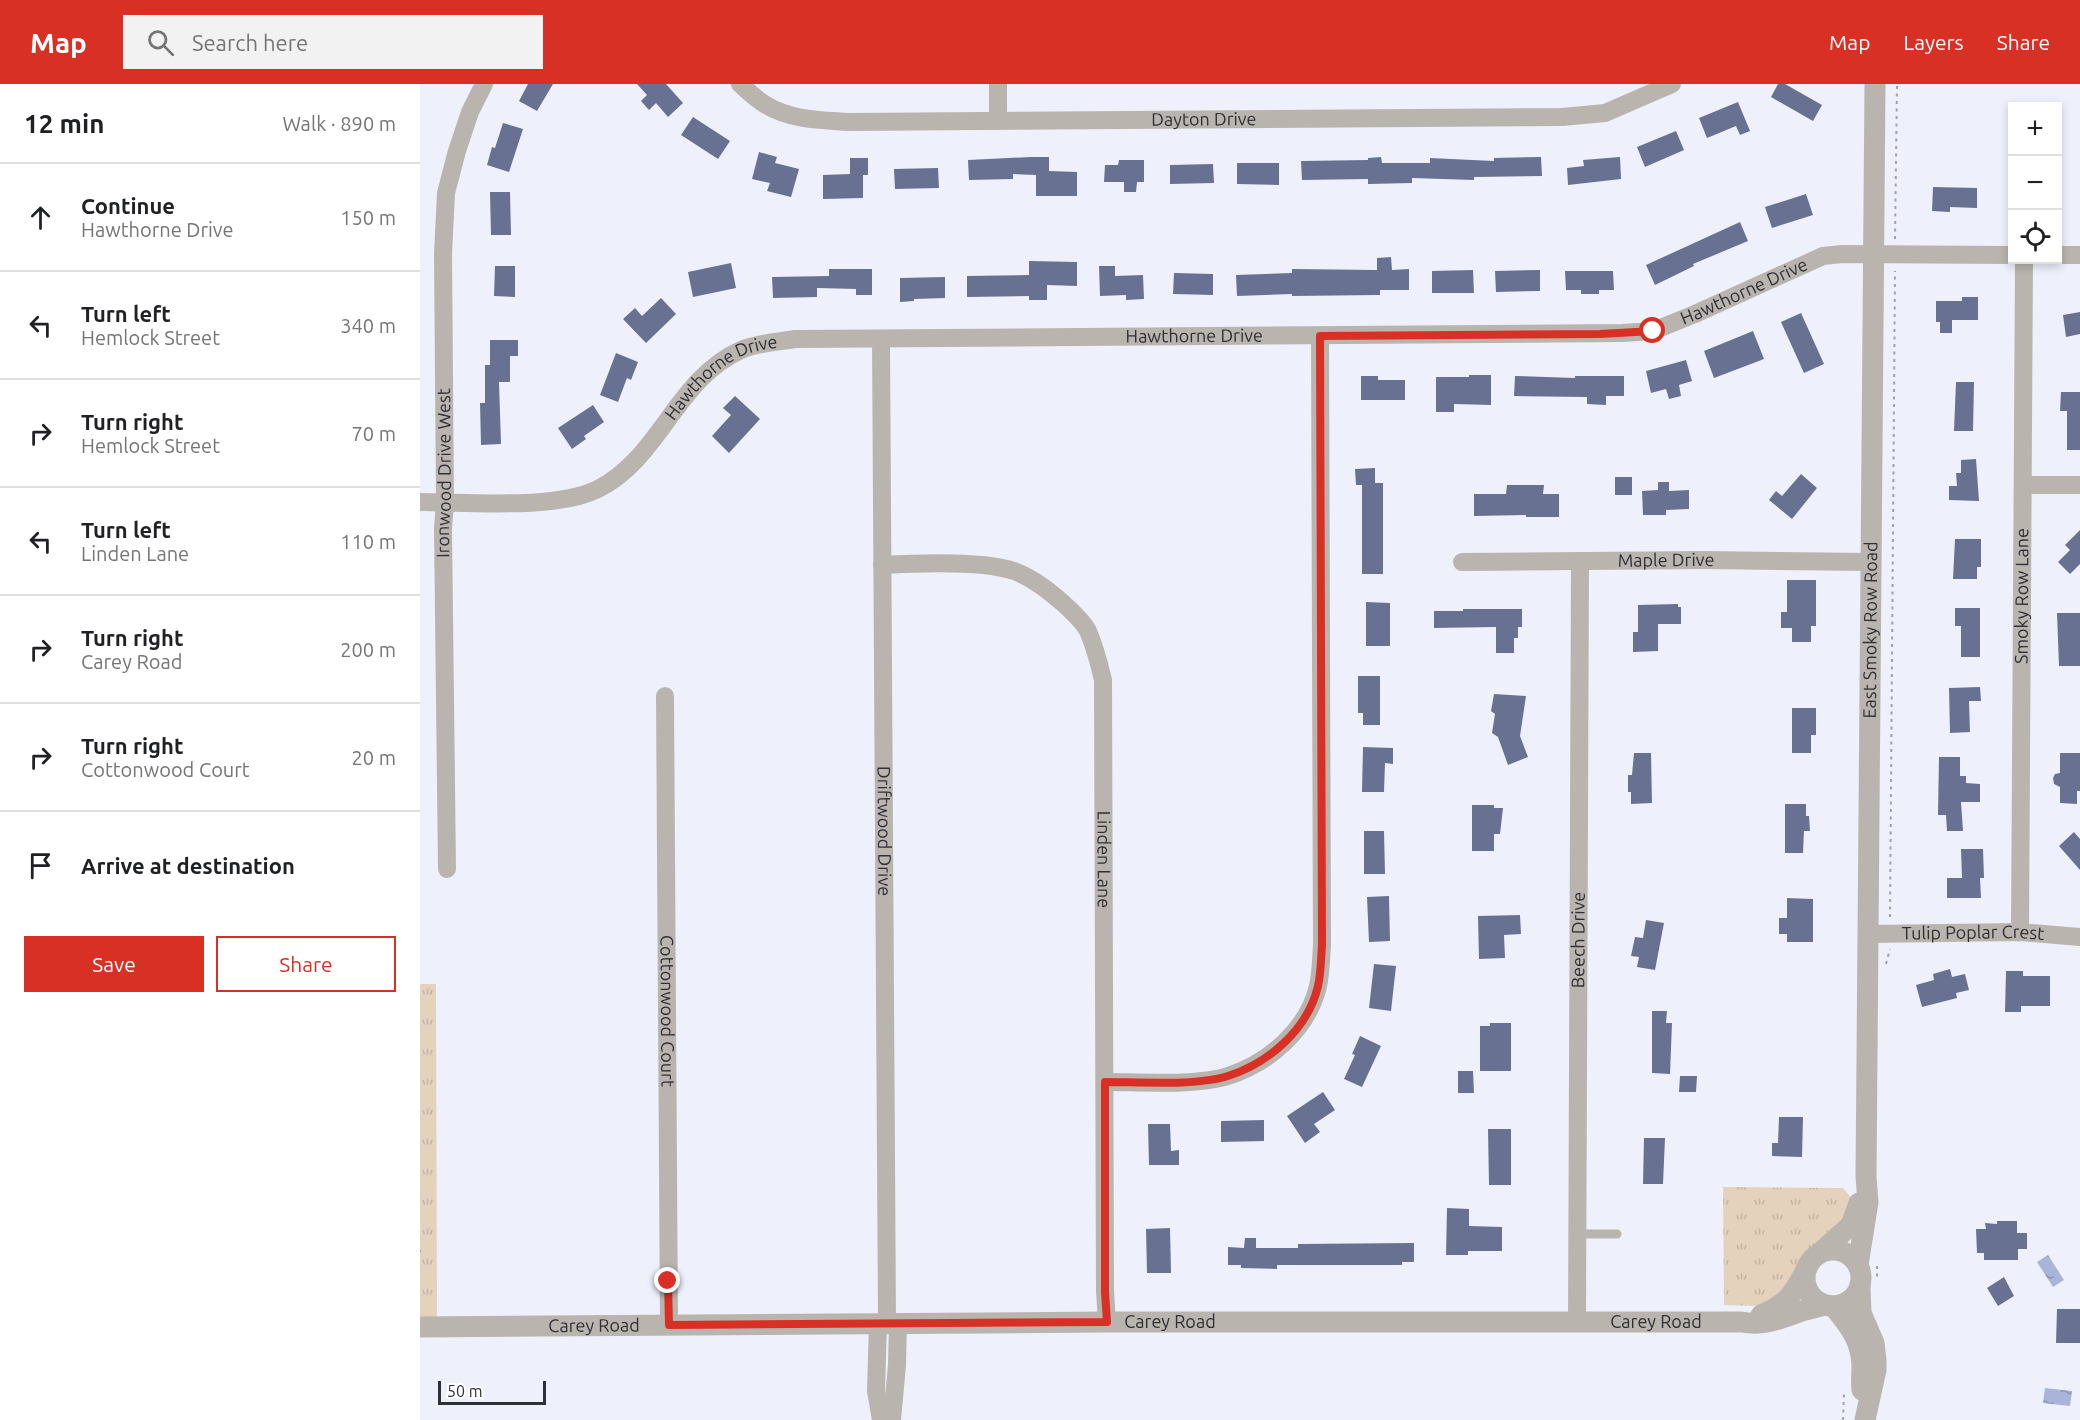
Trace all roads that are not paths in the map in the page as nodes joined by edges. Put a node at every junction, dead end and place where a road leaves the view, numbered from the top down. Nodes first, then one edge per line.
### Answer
1 (484, 84) edge
2 (740, 84) edge
3 (998, 84) edge
4 (1672, 84) edge
5 (1875, 84) edge
6 (998, 121) junction
7 (1874, 254) junction
8 (2008, 255) edge
9 (2062, 255) edge
10 (2080, 255) edge
11 (2024, 264) edge
12 (1320, 336) junction
13 (881, 339) junction
14 (2023, 485) junction
15 (2080, 485) edge
16 (420, 502) edge
17 (445, 502) junction
18 (1580, 561) junction
19 (1462, 562) dead end
20 (1871, 562) junction
21 (882, 565) junction
22 (664, 696) dead end
23 (447, 869) dead end
24 (2020, 932) junction
25 (1867, 934) junction
26 (2080, 938) edge
27 (1105, 1082) junction
28 (1866, 1176) junction
29 (1577, 1234) junction
30 (1617, 1234) dead end
31 (1814, 1260) junction
32 (1858, 1264) junction
33 (1860, 1288) junction
34 (1829, 1306) junction
35 (1577, 1320) junction
36 (1107, 1322) junction
37 (1741, 1322) junction
38 (887, 1323) junction
39 (669, 1325) junction
40 (420, 1327) edge
41 (1866, 1415) edge
42 (882, 1420) edge
43 (892, 1420) edge

1 - 17 street, Ironwood Drive West
2 - 6 street, Dayton Drive
3 - 6 street
4 - 6 street, Dayton Drive
5 - 7 street, East Smoky Row Road
7 - 8 street, Hawthorne Drive
7 - 12 street, Hawthorne Drive
7 - 20 street, East Smoky Row Road
9 - 10 street
11 - 14 street, Smoky Row Lane
12 - 13 street, Hawthorne Drive
12 - 27 street
13 - 17 street, Hawthorne Drive
13 - 21 street, Driftwood Drive
14 - 15 street
14 - 24 street, Smoky Row Lane
16 - 17 street, Hawthorne Drive
17 - 23 street, Ironwood Drive West
18 - 19 street, Maple Drive
18 - 20 street, Maple Drive
18 - 29 street, Beech Drive
20 - 25 street, East Smoky Row Road
21 - 27 street, Linden Lane
21 - 38 street, Driftwood Drive
22 - 39 street, Cottonwood Court
24 - 25 street, Tulip Poplar Crest
24 - 26 street, Tulip Poplar Crest
25 - 28 street, East Smoky Row Road
27 - 36 street, Linden Lane
28 - 31 street, East Smoky Row Road
28 - 32 street, East Smoky Row Road
29 - 30 lane
29 - 35 street, Beech Drive
31 - 32 street
31 - 34 street
31 - 37 street, Carey Road
32 - 33 street
33 - 34 street
33 - 41 street
34 - 37 street, Carey Road
34 - 41 street
35 - 36 street, Carey Road
35 - 37 street, Carey Road
36 - 38 street, Carey Road
38 - 39 street, Carey Road
38 - 42 street
38 - 43 street, Driftwood Drive
39 - 40 street, Carey Road

